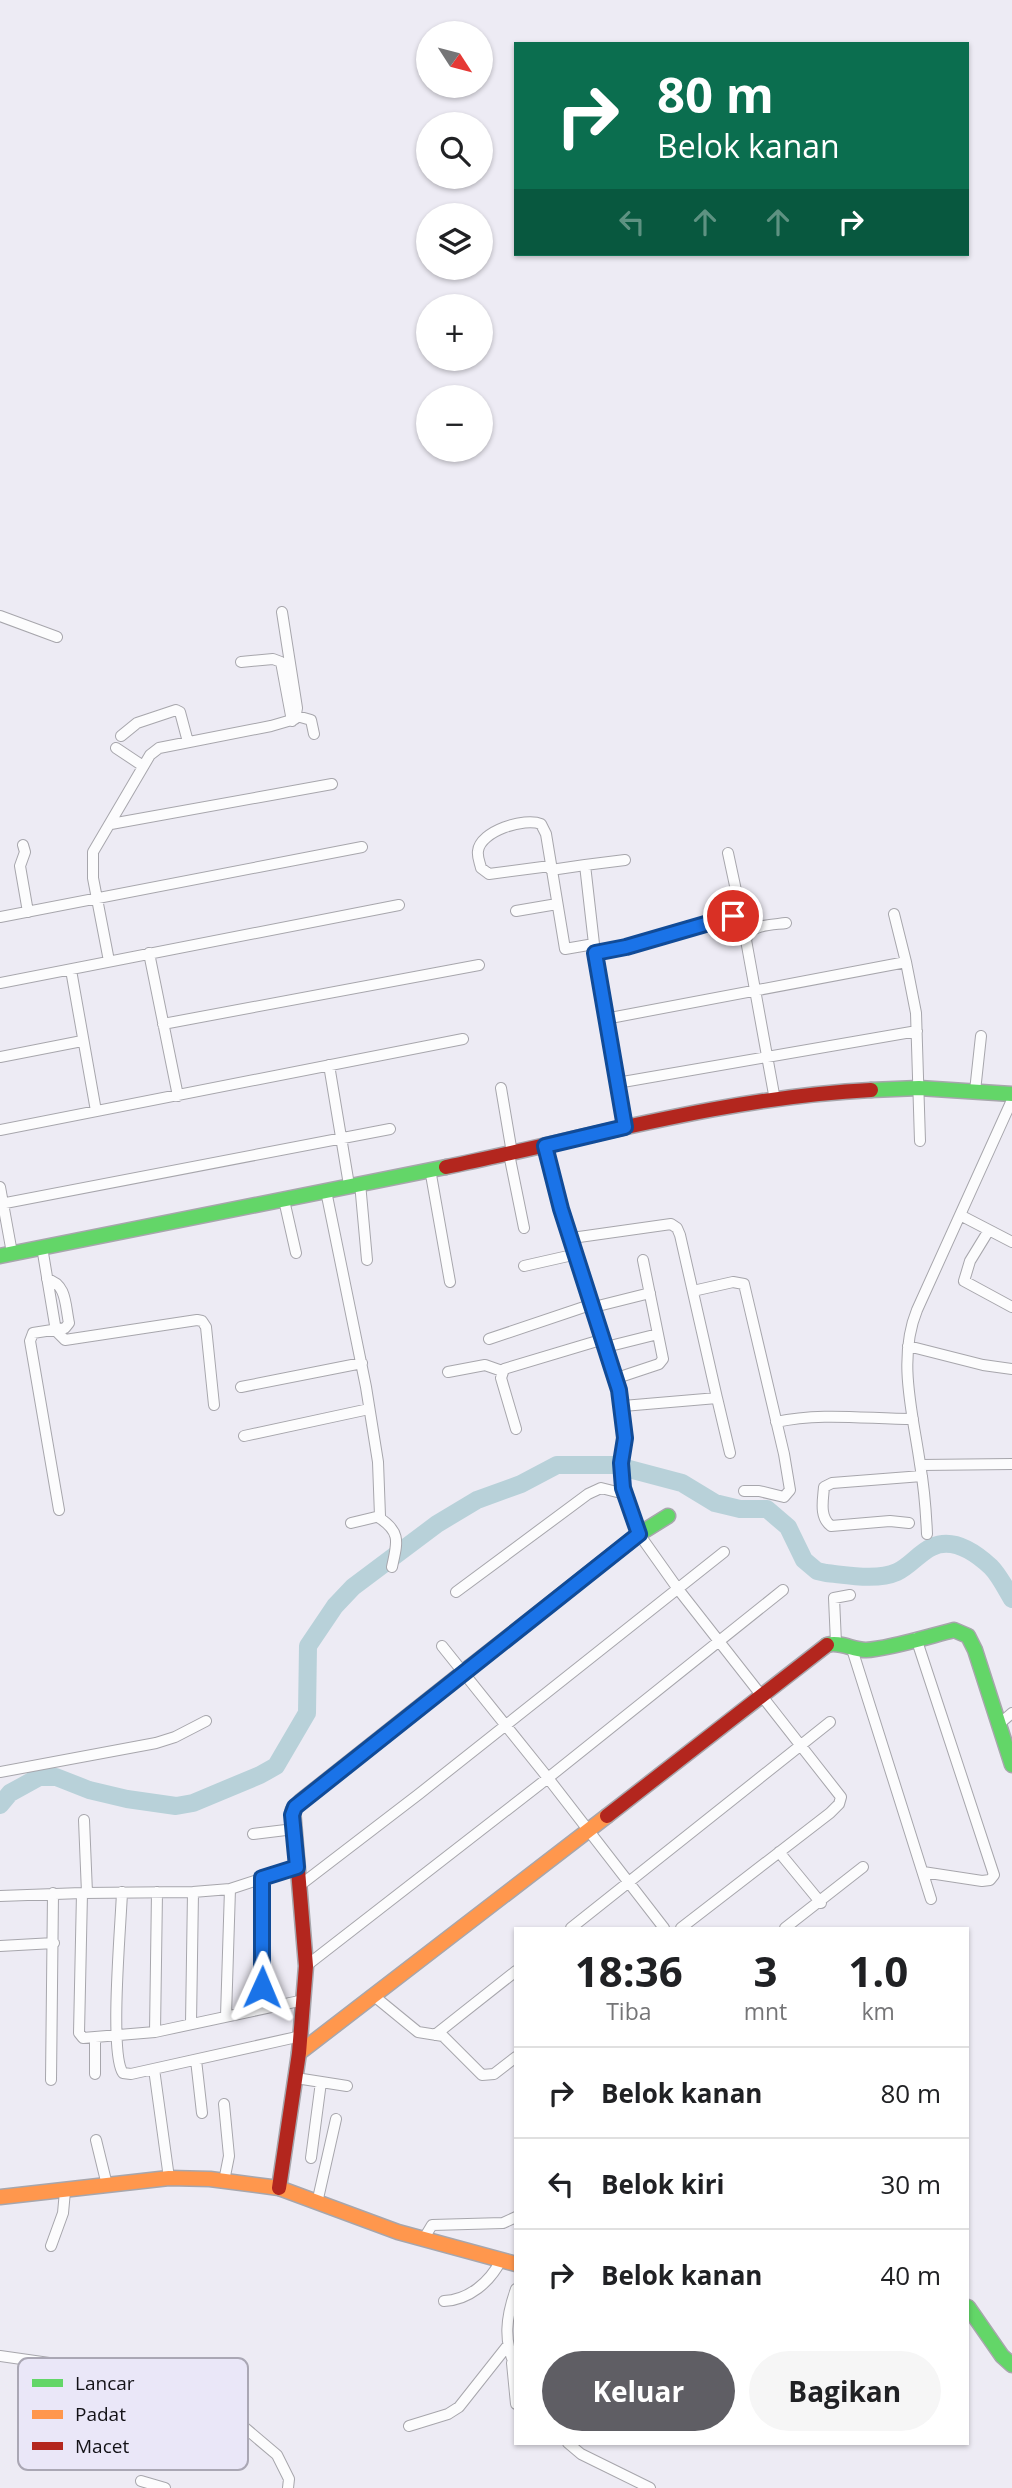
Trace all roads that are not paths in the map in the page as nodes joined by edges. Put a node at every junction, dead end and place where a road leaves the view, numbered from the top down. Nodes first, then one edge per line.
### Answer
1 (282, 612) dead end
2 (0, 616) edge
3 (57, 637) dead end
4 (241, 662) dead end
5 (294, 718) junction
6 (314, 734) dead end
7 (121, 736) dead end
8 (188, 742) junction
9 (116, 748) dead end
10 (143, 766) junction
11 (332, 784) dead end
12 (111, 824) junction
13 (23, 845) dead end
14 (362, 847) dead end
15 (728, 853) dead end
16 (625, 860) dead end
17 (585, 865) junction
18 (550, 868) junction
19 (98, 899) junction
20 (557, 904) junction
21 (399, 905) dead end
22 (516, 911) dead end
23 (28, 912) junction
24 (894, 914) dead end
25 (0, 917) edge
26 (786, 923) dead end
27 (594, 948) junction
28 (149, 953) junction
29 (109, 961) junction
30 (906, 962) junction
31 (479, 965) dead end
32 (71, 970) junction
33 (0, 983) edge
34 (754, 990) junction
35 (605, 1018) junction
36 (163, 1024) junction
37 (917, 1031) junction
38 (981, 1036) dead end
39 (463, 1039) dead end
40 (82, 1041) junction
41 (765, 1056) junction
42 (0, 1057) edge
43 (329, 1065) junction
44 (617, 1083) junction
45 (501, 1088) dead end
46 (919, 1088) junction
47 (975, 1091) junction
48 (1012, 1094) edge
49 (177, 1096) junction
50 (775, 1100) junction
51 (1012, 1100) edge
52 (96, 1111) junction
53 (625, 1127) junction
54 (390, 1129) dead end
55 (0, 1130) edge
56 (341, 1139) junction
57 (919, 1141) dead end
58 (545, 1146) junction
59 (510, 1154) junction
60 (430, 1169) junction
61 (355, 1184) junction
62 (0, 1187) edge
63 (326, 1191) junction
64 (284, 1200) junction
65 (2, 1204) edge
66 (960, 1214) junction
67 (524, 1228) dead end
68 (989, 1230) junction
69 (572, 1238) junction
70 (1012, 1242) edge
71 (42, 1247) junction
72 (296, 1253) dead end
73 (6, 1254) edge
74 (577, 1254) junction
75 (367, 1260) dead end
76 (643, 1260) dead end
77 (524, 1266) dead end
78 (450, 1282) dead end
79 (693, 1291) junction
80 (650, 1293) junction
81 (593, 1306) junction
82 (1012, 1307) edge
83 (56, 1331) junction
84 (658, 1334) junction
85 (489, 1339) dead end
86 (605, 1343) junction
87 (908, 1346) junction
88 (362, 1363) junction
89 (1012, 1369) edge
90 (502, 1371) junction
91 (448, 1372) dead end
92 (617, 1378) junction
93 (241, 1387) dead end
94 (717, 1398) junction
95 (214, 1405) dead end
96 (622, 1406) junction
97 (369, 1409) junction
98 (912, 1419) junction
99 (776, 1422) junction
100 (516, 1429) dead end
101 (244, 1436) dead end
102 (730, 1453) dead end
103 (1012, 1464) edge
104 (921, 1470) junction
105 (624, 1491) junction
106 (744, 1491) dead end
107 (59, 1510) dead end
108 (668, 1516) dead end
109 (378, 1517) junction
110 (351, 1523) dead end
111 (909, 1524) dead end
112 (639, 1534) junction
113 (928, 1534) dead end
114 (724, 1552) dead end
115 (392, 1567) dead end
116 (678, 1589) junction
117 (783, 1590) dead end
118 (456, 1592) dead end
119 (850, 1595) dead end
120 (916, 1638) junction
121 (719, 1642) junction
122 (836, 1643) junction
123 (442, 1646) dead end
124 (852, 1649) junction
125 (465, 1674) junction
126 (759, 1695) junction
127 (1012, 1713) edge
128 (206, 1721) dead end
129 (830, 1722) dead end
130 (506, 1725) junction
131 (998, 1725) junction
132 (801, 1746) junction
133 (1012, 1765) edge
134 (0, 1772) edge
135 (548, 1778) junction
136 (84, 1820) dead end
137 (294, 1829) junction
138 (588, 1831) junction
139 (253, 1834) dead end
140 (779, 1852) junction
141 (297, 1867) junction
142 (863, 1867) dead end
143 (923, 1872) junction
144 (262, 1878) junction
145 (629, 1884) junction
146 (299, 1886) junction
147 (230, 1889) junction
148 (122, 1892) junction
149 (158, 1892) junction
150 (193, 1892) junction
151 (53, 1893) junction
152 (85, 1893) junction
153 (0, 1896) edge
154 (931, 1899) dead end
155 (821, 1903) junction
156 (572, 1927) edge
157 (663, 1927) edge
158 (682, 1927) edge
159 (786, 1927) edge
160 (54, 1944) junction
161 (0, 1946) edge
162 (306, 1966) junction
163 (514, 1973) edge
164 (374, 1996) junction
165 (304, 2000) junction
166 (262, 2008) junction
167 (226, 2016) junction
168 (191, 2023) junction
169 (155, 2032) junction
170 (435, 2035) junction
171 (301, 2036) junction
172 (117, 2037) junction
173 (94, 2038) junction
174 (299, 2053) junction
175 (514, 2059) edge
176 (196, 2060) junction
177 (154, 2069) junction
178 (95, 2074) dead end
179 (296, 2078) junction
180 (51, 2080) dead end
181 (321, 2082) junction
182 (347, 2086) dead end
183 (224, 2104) dead end
184 (202, 2113) dead end
185 (335, 2119) dead end
186 (96, 2140) dead end
187 (311, 2158) dead end
188 (169, 2178) junction
189 (224, 2181) junction
190 (107, 2185) junction
191 (279, 2188) junction
192 (65, 2191) junction
193 (0, 2197) edge
194 (317, 2203) junction
195 (514, 2218) edge
196 (423, 2240) junction
197 (51, 2246) dead end
198 (501, 2260) junction
199 (514, 2263) edge
200 (514, 2295) edge
201 (444, 2301) dead end
202 (969, 2308) edge
203 (508, 2345) junction
204 (0, 2357) edge
205 (22, 2358) edge
206 (514, 2363) edge
207 (1012, 2365) edge
208 (409, 2427) dead end
209 (248, 2430) edge
210 (570, 2445) edge
211 (141, 2481) dead end
212 (165, 2488) edge
213 (288, 2488) edge
214 (650, 2488) edge

1 - 5 street
2 - 3 street
4 - 5 street
5 - 6 street
5 - 8 street
7 - 8 street
8 - 10 street
9 - 10 street
10 - 12 street
11 - 12 street
12 - 19 street
13 - 23 street
14 - 19 street
15 - 27 street
16 - 17 street
17 - 18 street
17 - 27 street
18 - 18 street
18 - 20 street
19 - 23 street
19 - 29 street
20 - 22 street
20 - 27 street
21 - 28 street
23 - 25 street
24 - 30 street
26 - 34 street
27 - 35 street
28 - 29 street
28 - 36 street
29 - 32 street
30 - 34 street
30 - 37 street
31 - 36 street
32 - 33 street
32 - 40 street
34 - 35 street
34 - 41 street
35 - 44 street
36 - 49 street
37 - 41 street
37 - 46 street
38 - 47 street
39 - 43 street
40 - 42 street
40 - 52 street
41 - 44 street
41 - 50 street
43 - 49 street
43 - 56 street
44 - 53 street
45 - 59 street
46 - 47 street
46 - 50 street
46 - 57 street
47 - 48 street
49 - 52 street
50 - 53 street
51 - 66 street
52 - 55 street
53 - 58 street
54 - 56 street
56 - 61 street
56 - 65 street
58 - 59 street
58 - 69 street
59 - 60 street
59 - 67 street
60 - 61 street
60 - 78 street
61 - 63 street
61 - 75 street
62 - 65 street
63 - 64 street
63 - 88 street
64 - 71 street
64 - 72 street
65 - 73 street
66 - 68 street
66 - 87 street
68 - 70 street
68 - 82 street
69 - 74 street
69 - 79 street
71 - 73 street
71 - 83 street
74 - 77 street
74 - 81 street
76 - 80 street
79 - 94 street
79 - 99 street
80 - 81 street
80 - 84 street
81 - 85 street
81 - 86 street
83 - 95 street
83 - 107 street
84 - 86 street
84 - 92 street
86 - 90 street
86 - 92 street
87 - 89 street
87 - 98 street
88 - 93 street
88 - 97 street
90 - 91 street
90 - 100 street
92 - 96 street
94 - 96 street
94 - 102 street
96 - 105 street
97 - 101 street
97 - 109 street
98 - 99 street
98 - 104 street
99 - 106 street
103 - 104 street
104 - 111 street
104 - 113 street
105 - 112 street
105 - 118 street
108 - 112 street
109 - 110 street
109 - 115 street
112 - 116 street
112 - 125 street
114 - 116 street
116 - 121 street
116 - 130 street
117 - 121 street
119 - 122 street
120 - 124 street
120 - 131 street
120 - 143 street
121 - 126 street
121 - 135 street
122 - 124 street
122 - 126 street
123 - 125 street
124 - 143 street
125 - 130 street
125 - 137 street
126 - 132 street
126 - 138 street
127 - 131 street
128 - 134 street
129 - 132 street
130 - 135 street
130 - 146 street
131 - 133 street
132 - 140 street
132 - 145 street
135 - 138 street
135 - 162 street
136 - 152 street
137 - 139 street
137 - 141 street
138 - 145 street
138 - 164 street
140 - 155 street
140 - 158 street
141 - 144 street
141 - 146 street
142 - 155 street
143 - 154 street
144 - 147 street
144 - 166 street
145 - 156 street
145 - 157 street
146 - 162 street
147 - 150 street
147 - 167 street
148 - 149 street
148 - 152 street
148 - 172 street
149 - 150 street
149 - 169 street
150 - 168 street
151 - 152 street
151 - 153 street
151 - 160 street
152 - 173 street
155 - 159 street
160 - 161 street
160 - 180 street
162 - 165 street
163 - 170 street
164 - 170 street
164 - 174 street
165 - 166 street
165 - 171 street
166 - 167 street
167 - 168 street
168 - 169 street
169 - 172 street
170 - 175 street
171 - 174 street
171 - 176 street
172 - 173 street
172 - 177 street
173 - 178 street
174 - 179 street
176 - 177 street
176 - 184 street
177 - 188 street
179 - 181 street
179 - 191 street
181 - 182 street
181 - 187 street
183 - 189 street
185 - 194 street
186 - 190 street
188 - 189 street
188 - 190 street
189 - 191 street
190 - 192 street
191 - 194 street
192 - 193 street
192 - 197 street
194 - 196 street
195 - 196 street
196 - 198 street
198 - 199 street
198 - 201 street
200 - 203 street
202 - 207 street
203 - 206 street
203 - 208 street
204 - 205 street
209 - 213 street
210 - 214 street
211 - 212 street

